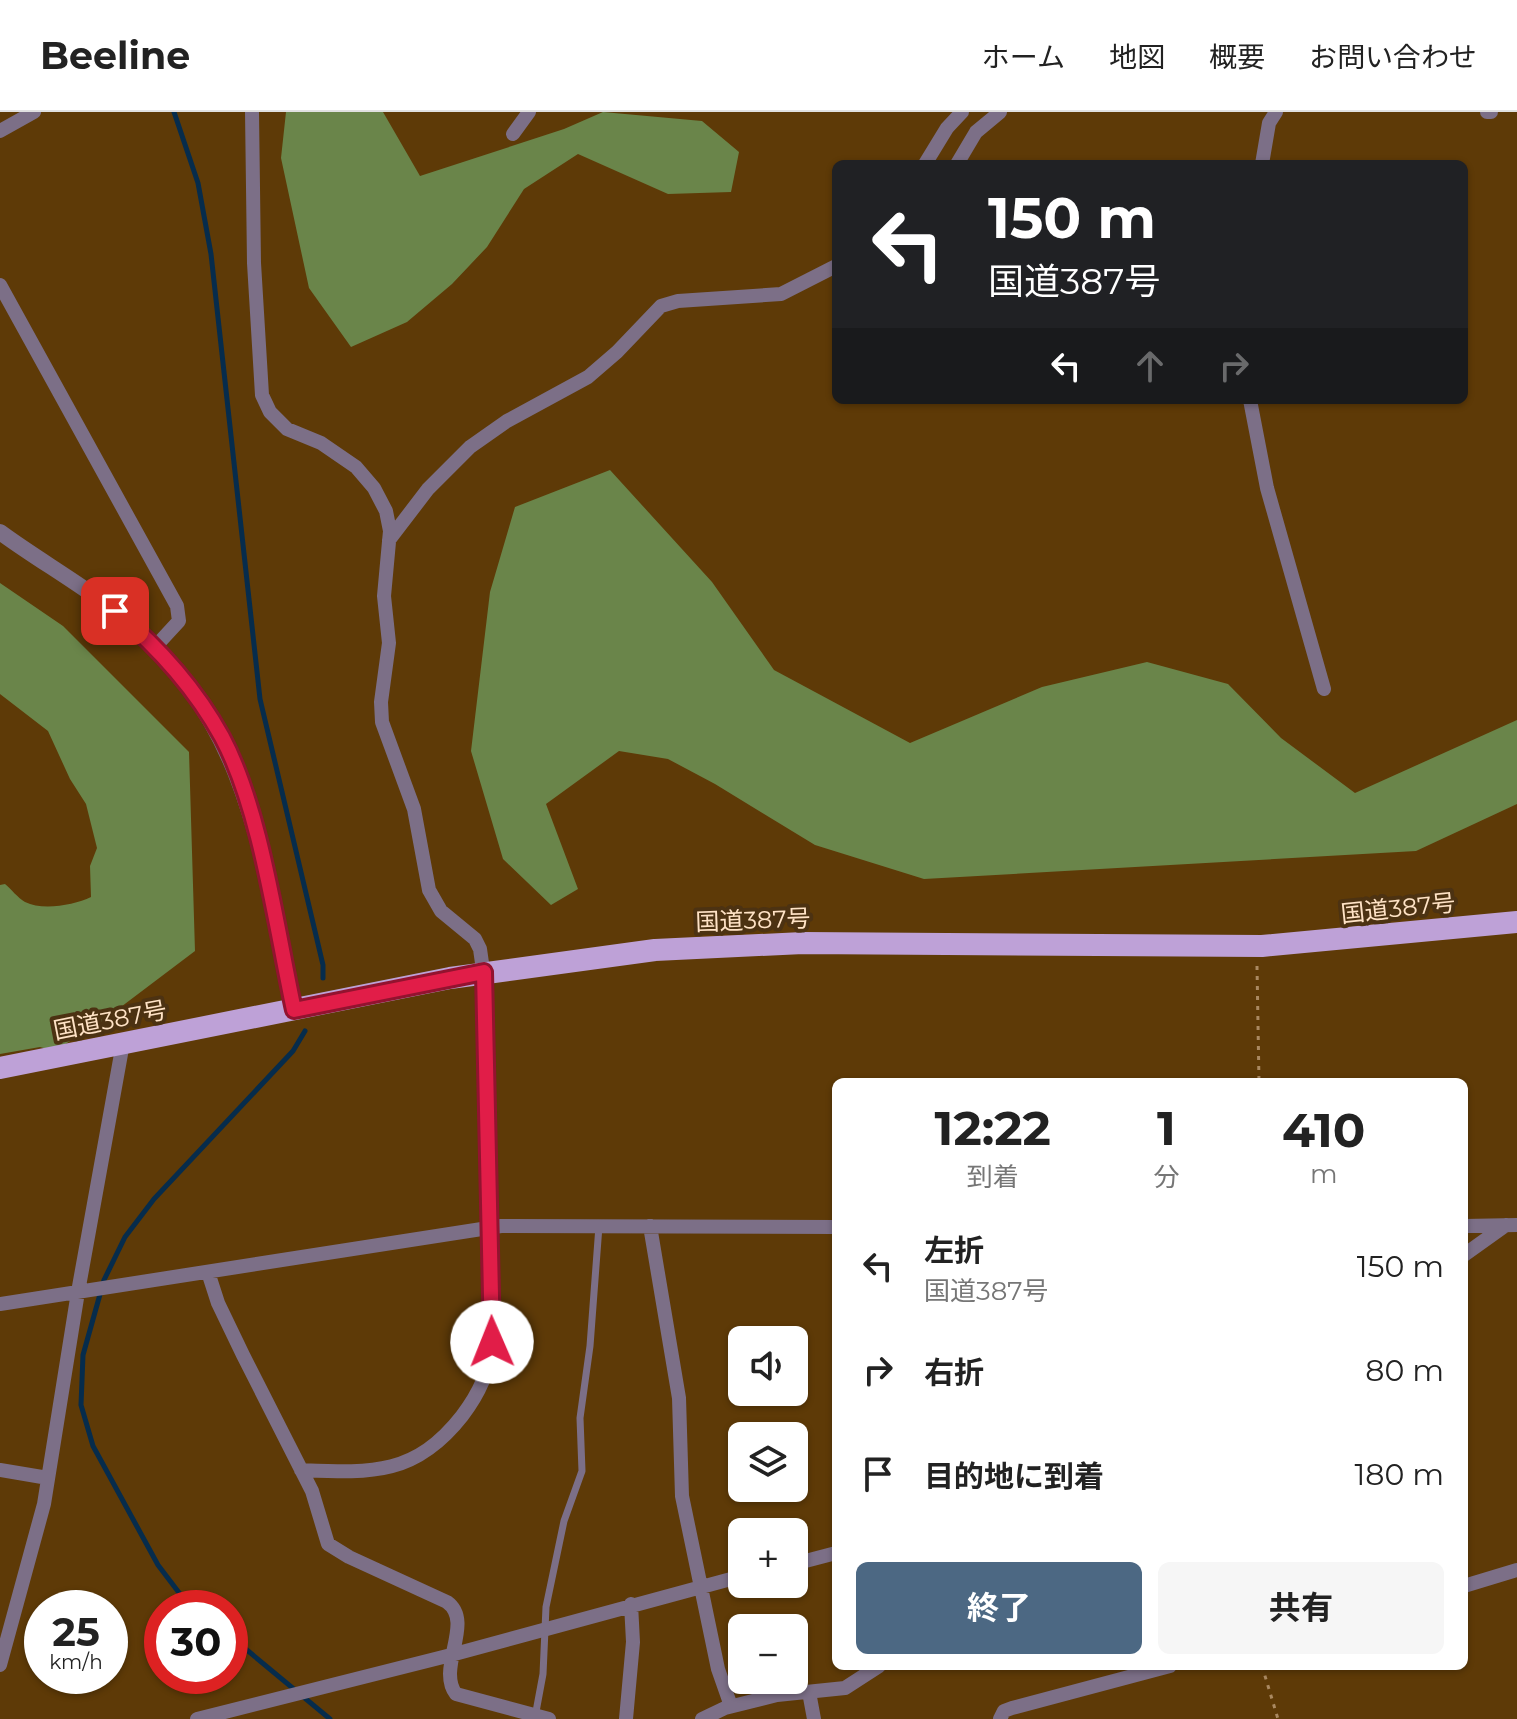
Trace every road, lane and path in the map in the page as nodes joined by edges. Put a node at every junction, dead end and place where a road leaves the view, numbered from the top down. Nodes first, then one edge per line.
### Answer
1 (34, 112) edge
2 (252, 112) edge
3 (529, 112) edge
4 (962, 112) edge
5 (1000, 112) edge
6 (1276, 112) edge
7 (0, 131) edge
8 (513, 134) dead end
9 (927, 160) edge
10 (959, 160) edge
11 (1263, 160) edge
12 (832, 270) edge
13 (0, 285) edge
14 (1251, 404) edge
15 (0, 532) edge
16 (389, 540) junction
17 (155, 647) junction
18 (1324, 689) dead end
19 (1517, 922) edge
20 (1256, 946) junction
21 (484, 972) junction
22 (294, 1010) junction
23 (123, 1043) junction
24 (0, 1068) edge
25 (1259, 1078) edge
26 (1512, 1225) edge
27 (599, 1226) junction
28 (650, 1226) junction
29 (1468, 1226) edge
30 (489, 1227) junction
31 (832, 1227) edge
32 (1468, 1252) edge
33 (208, 1272) junction
34 (78, 1292) junction
35 (0, 1304) edge
36 (0, 1470) edge
37 (301, 1470) junction
38 (48, 1478) junction
39 (832, 1554) edge
40 (808, 1560) edge
41 (1517, 1570) edge
42 (728, 1579) edge
43 (1468, 1585) edge
44 (699, 1586) junction
45 (631, 1604) junction
46 (545, 1629) junction
47 (451, 1655) junction
48 (0, 1665) edge
49 (873, 1670) edge
50 (1155, 1670) edge
51 (1263, 1670) edge
52 (809, 1692) junction
53 (731, 1706) junction
54 (539, 1718) edge
55 (197, 1719) edge
56 (626, 1719) edge
57 (702, 1719) edge
58 (814, 1719) edge
59 (1000, 1719) edge
60 (1278, 1719) edge

1 - 7 street
2 - 16 street
3 - 8 street
4 - 9 street
5 - 10 street
6 - 11 street
12 - 16 street
13 - 17 street
14 - 18 street
15 - 17 street
16 - 21 street
17 - 22 street
19 - 20 highway, 国道387号
20 - 21 highway, 国道387号
20 - 25 path
21 - 22 highway, 国道387号
21 - 30 street
22 - 23 highway, 国道387号
23 - 24 highway, 国道387号
23 - 34 street
26 - 29 street
26 - 32 street
27 - 28 street
27 - 30 street
27 - 46 lane
28 - 31 street
28 - 44 street
30 - 33 street
30 - 37 street
33 - 34 street
33 - 37 street
34 - 35 street
34 - 38 street
36 - 38 street
37 - 47 street
38 - 48 street
39 - 40 street
41 - 43 street
42 - 44 street
44 - 45 street
44 - 53 street
45 - 46 street
45 - 56 street
46 - 47 street
46 - 54 lane
47 - 54 street
47 - 55 street
49 - 52 street
50 - 59 street
51 - 60 path
52 - 53 street
52 - 58 street
53 - 57 street

